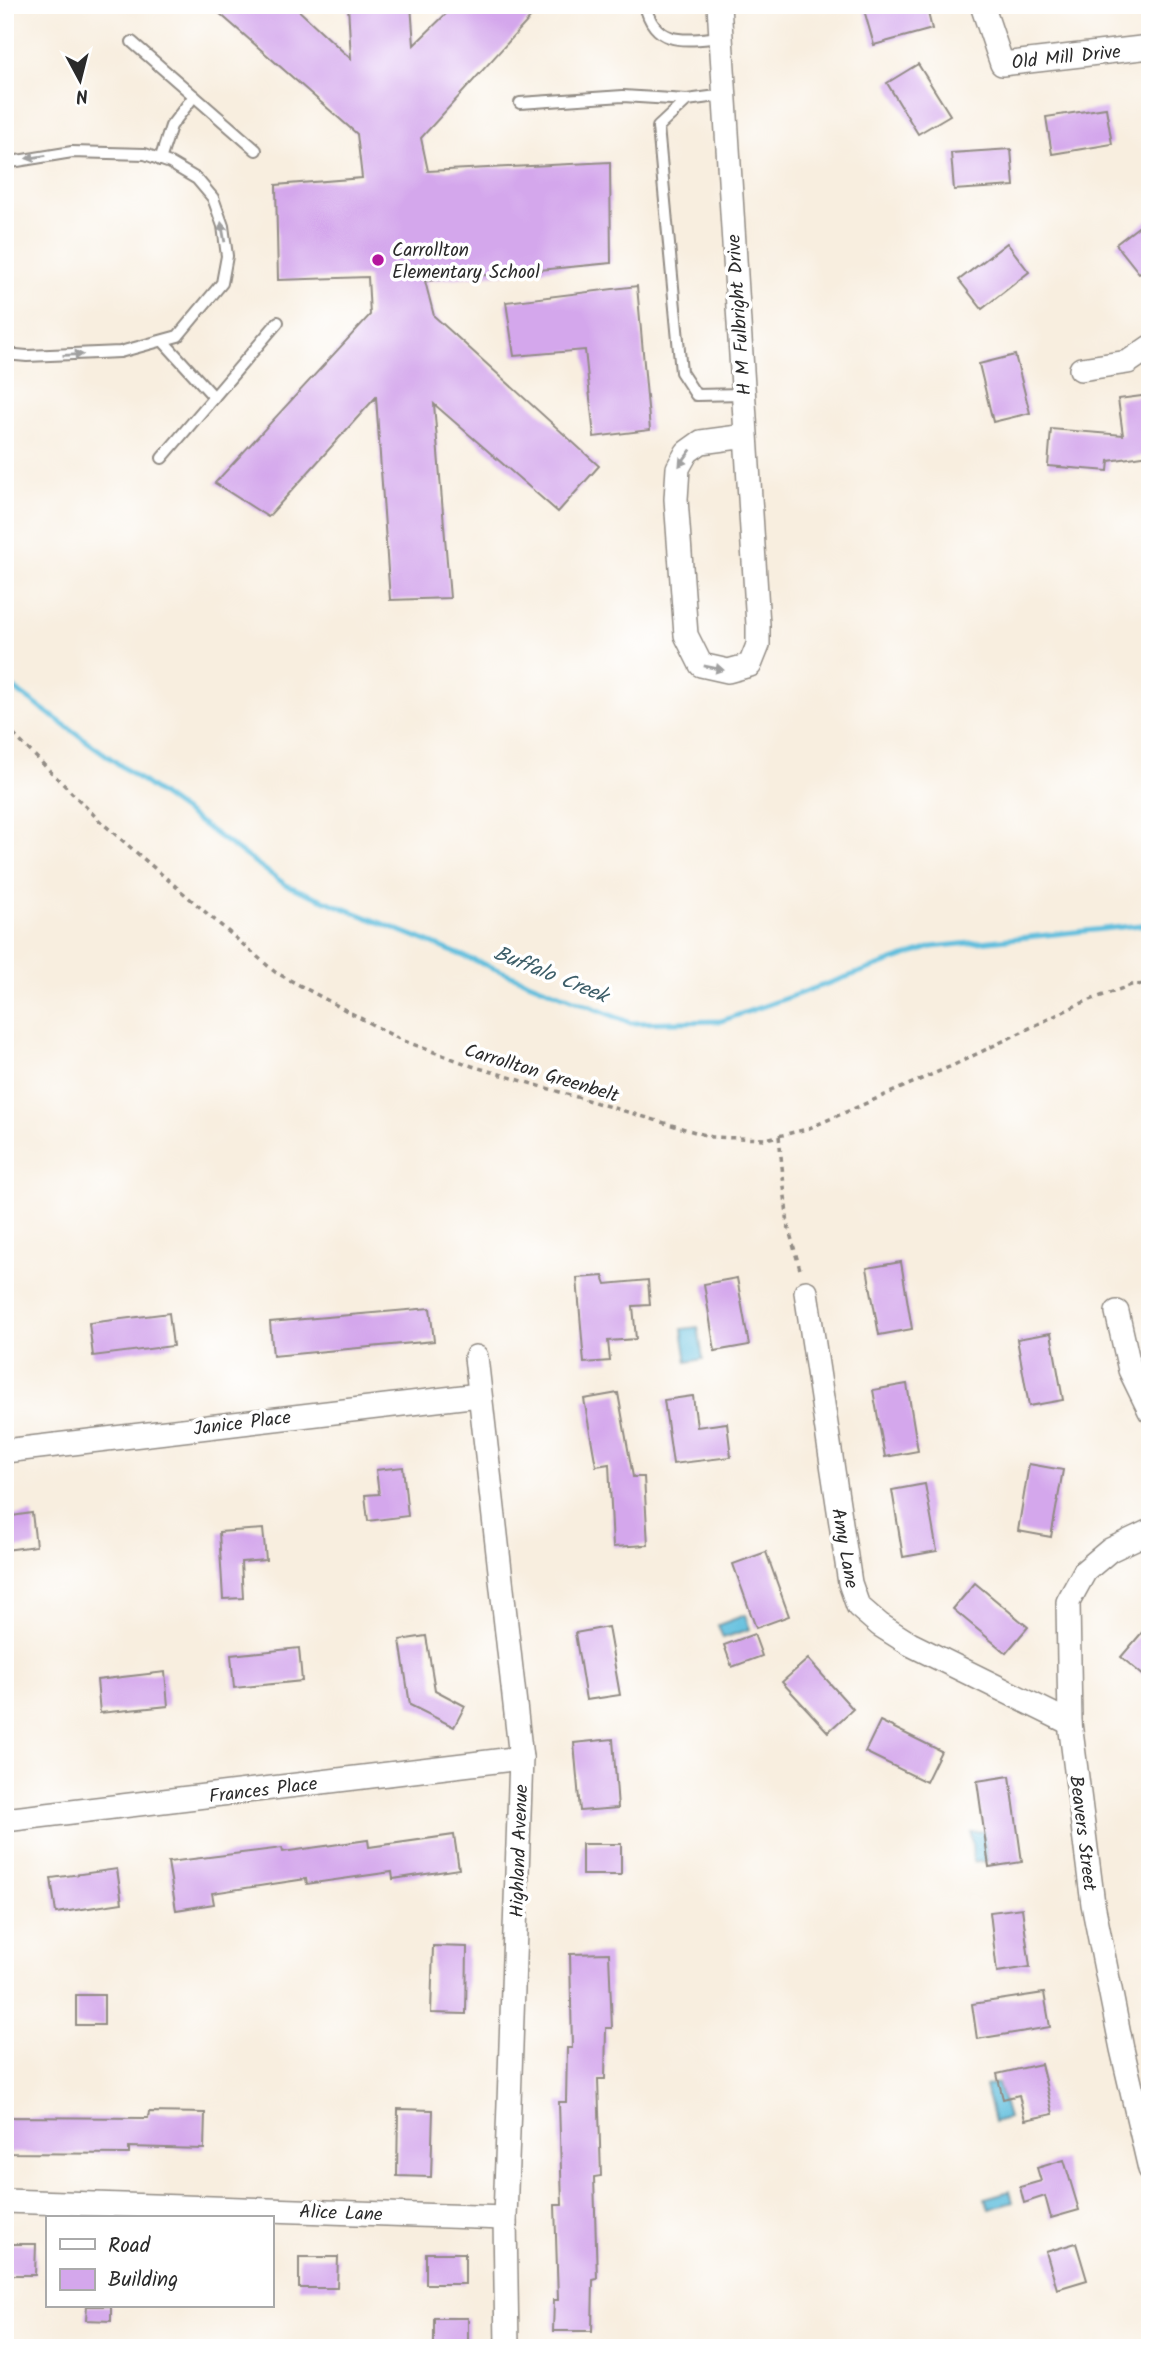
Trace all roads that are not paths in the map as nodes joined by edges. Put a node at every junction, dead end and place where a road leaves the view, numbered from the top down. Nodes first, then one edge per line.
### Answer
1 (645, 5) edge
2 (719, 5) edge
3 (982, 5) edge
4 (721, 37) junction
5 (132, 42) dead end
6 (1150, 47) edge
7 (725, 95) junction
8 (194, 96) junction
9 (687, 100) junction
10 (520, 103) dead end
11 (256, 150) dead end
12 (160, 160) junction
13 (5, 163) edge
14 (278, 321) dead end
15 (163, 341) junction
16 (1150, 347) edge
17 (5, 354) edge
18 (1081, 369) dead end
19 (743, 394) junction
20 (214, 397) junction
21 (746, 436) junction
22 (162, 458) dead end
23 (806, 1292) road end
24 (1118, 1312) dead end
25 (476, 1357) dead end
26 (479, 1395) junction
27 (1150, 1412) edge
28 (5, 1451) edge
29 (1149, 1531) edge
30 (1070, 1723) junction
31 (521, 1758) junction
32 (5, 1820) edge
33 (1147, 2145) edge
34 (1150, 2169) edge
35 (5, 2201) edge
36 (505, 2218) junction
37 (507, 2348) edge

1 - 4 lane
2 - 4 street, H M Fulbright Drive
3 - 6 street, Old Mill Drive
4 - 7 street, H M Fulbright Drive
5 - 8 lane
7 - 9 lane
7 - 19 street, H M Fulbright Drive
8 - 11 lane
8 - 12 lane
9 - 10 lane
9 - 19 lane
12 -> 13 lane
15 -> 12 lane
14 - 20 lane
17 -> 15 lane
15 - 20 lane
16 - 18 street
19 - 21 street, H M Fulbright Drive
20 - 22 lane
21 -> 21 street, H M Fulbright Drive
23 - 30 street, Amy Lane
24 - 27 street
25 - 26 street, Highland Avenue
26 - 28 street, Janice Place
26 - 31 street, Highland Avenue
29 - 30 street, Beavers Street
30 - 33 street, Beavers Street
31 - 32 street, Frances Place
31 - 36 street, Highland Avenue
33 - 34 street, Beavers Street
35 - 36 street, Alice Lane
36 - 37 street, Highland Avenue

